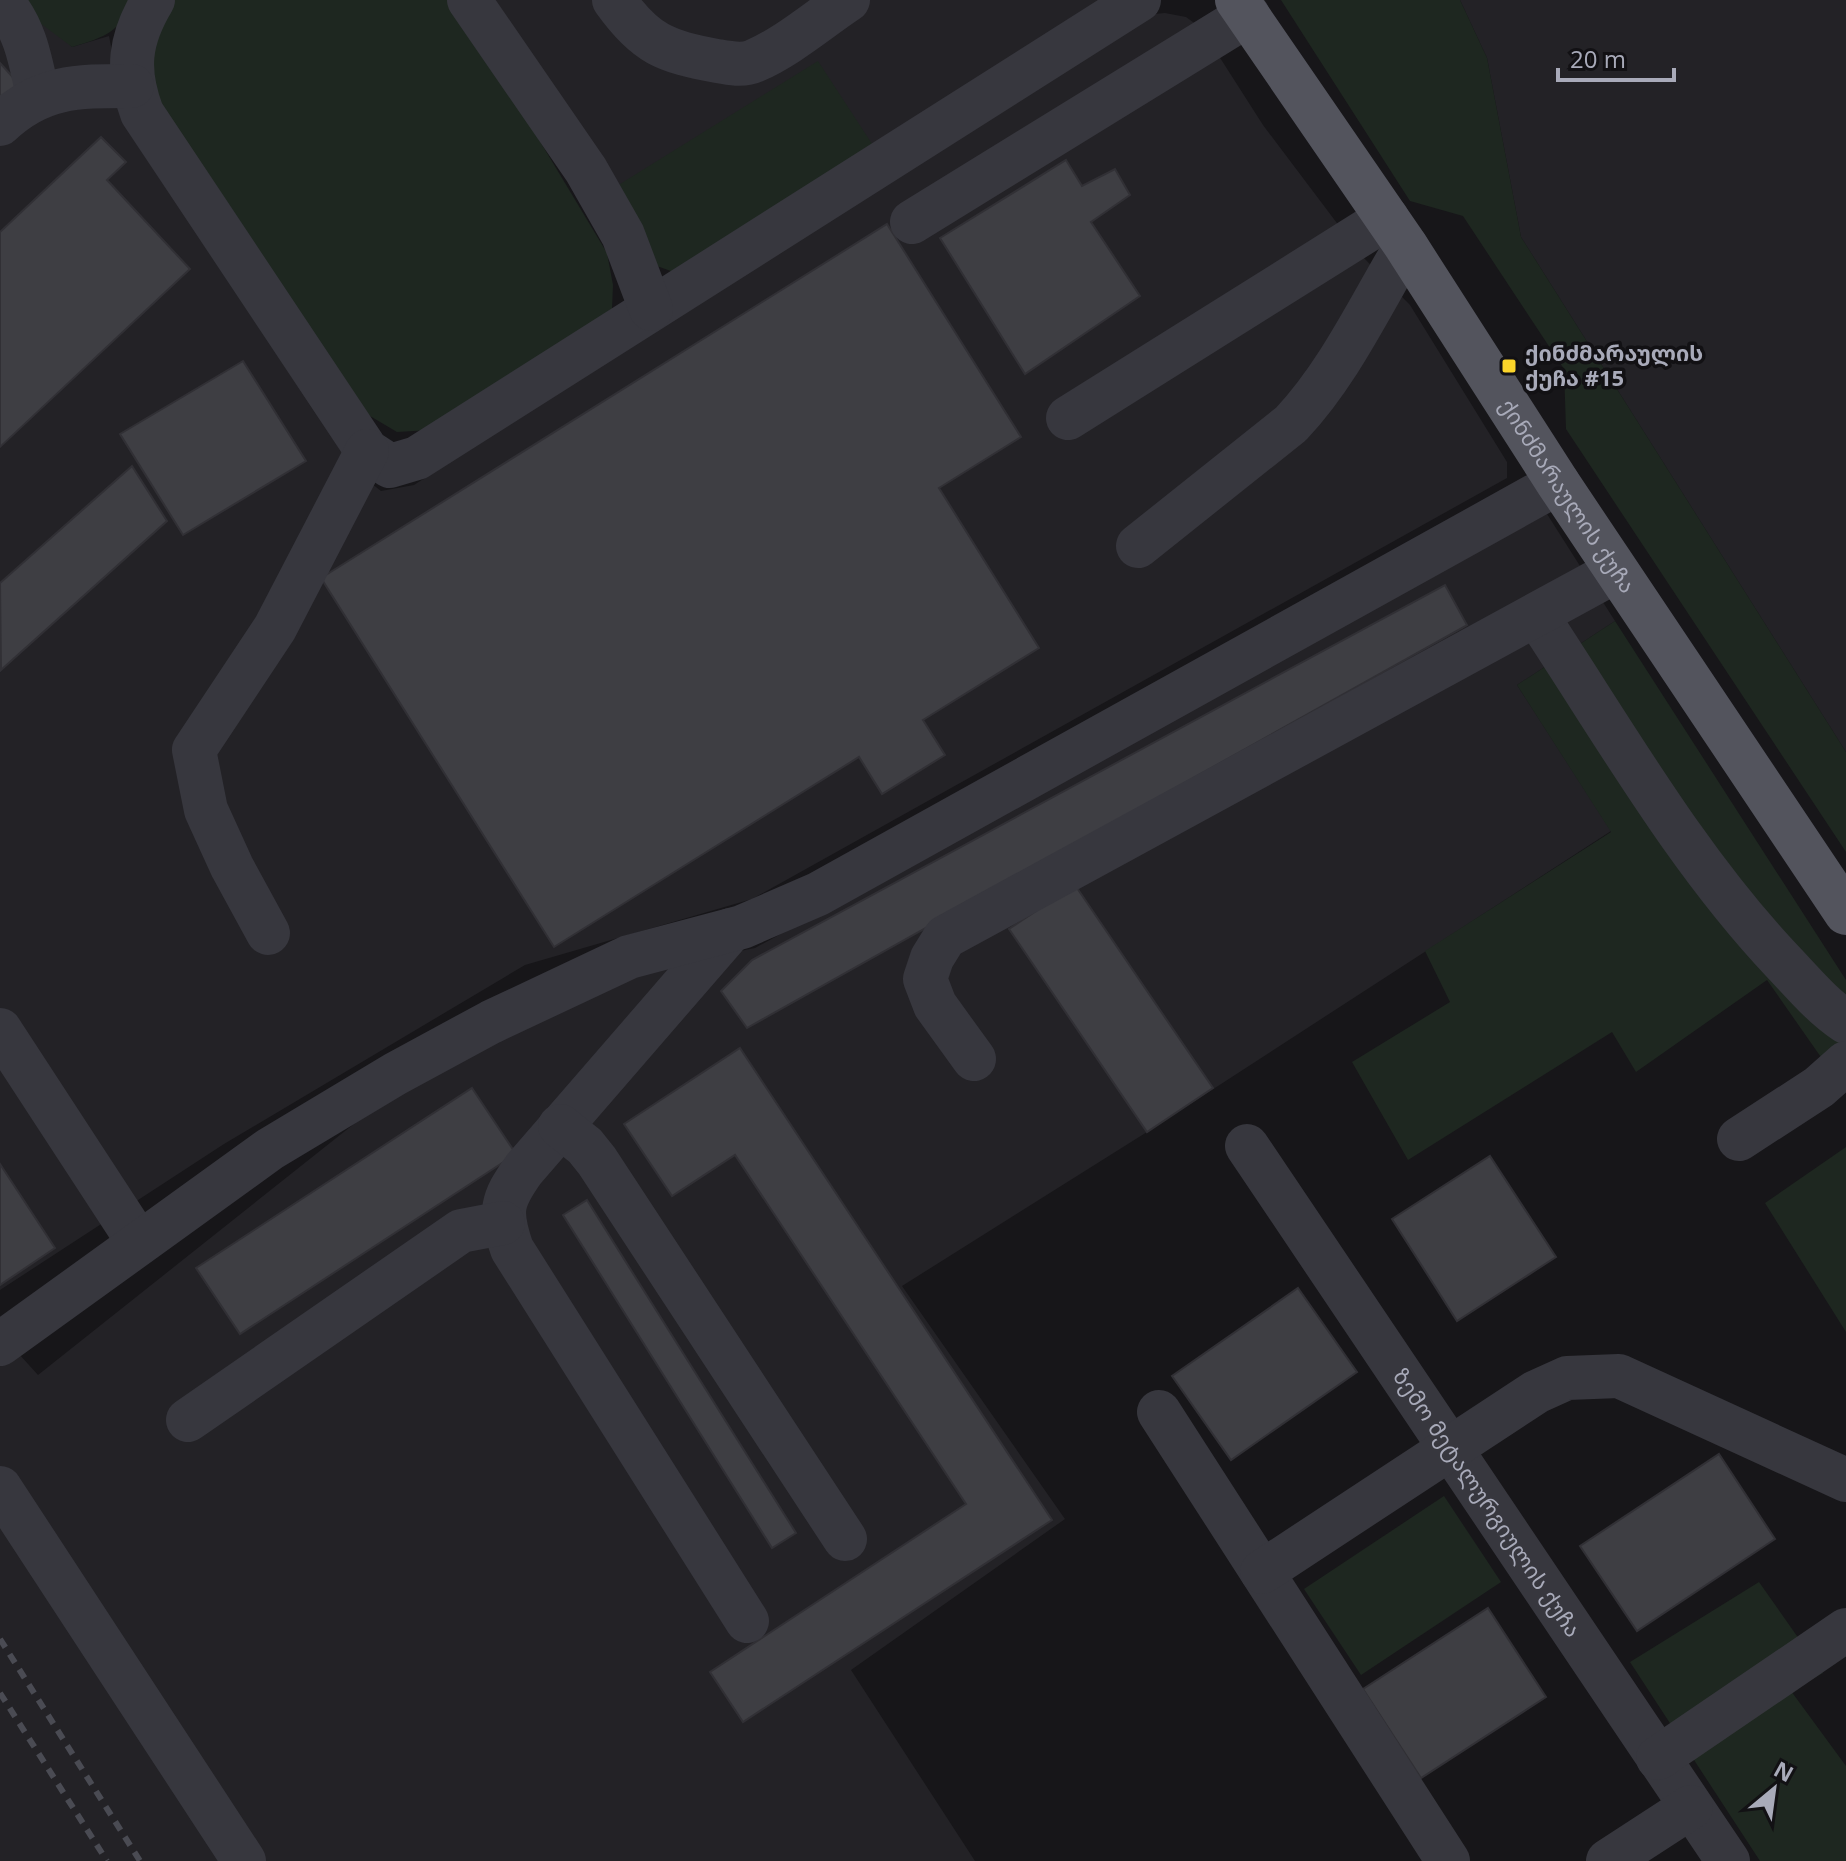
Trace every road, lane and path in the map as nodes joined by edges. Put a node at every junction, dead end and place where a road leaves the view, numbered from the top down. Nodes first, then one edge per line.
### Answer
1 (0, 0) edge
2 (153, 0) edge
3 (469, 0) edge
4 (614, 0) edge
5 (848, 0) edge
6 (1139, 0) edge
7 (1243, 8) edge
8 (132, 86) junction
9 (38, 96) junction
10 (0, 124) edge
11 (912, 222) dead end
12 (1396, 232) junction
13 (651, 309) junction
14 (1068, 418) dead end
15 (367, 451) junction
16 (1558, 483) junction
17 (1138, 546) dead end
18 (1616, 571) junction
19 (1537, 616) junction
20 (1846, 913) edge
21 (731, 930) junction
22 (268, 933) dead end
23 (1846, 1022) edge
24 (0, 1030) edge
25 (974, 1059) dead end
26 (1846, 1063) edge
27 (560, 1126) junction
28 (1739, 1139) dead end
29 (1247, 1146) dead end
30 (503, 1223) junction
31 (139, 1243) junction
32 (0, 1344) edge
33 (1159, 1412) dead end
34 (188, 1420) dead end
35 (1450, 1449) junction
36 (1846, 1480) edge
37 (0, 1488) edge
38 (845, 1539) dead end
39 (1262, 1572) junction
40 (747, 1621) dead end
41 (1846, 1630) edge
42 (1658, 1758) junction
43 (1691, 1807) junction
44 (244, 1861) edge
45 (1448, 1861) edge
46 (1608, 1861) edge
47 (1728, 1861) edge

1 - 9 street
2 - 8 street
3 - 13 street
4 - 5 street
6 - 13 street
7 - 11 street
7 - 12 main road, ქინძმარაულის ქუჩა
8 - 9 street
8 - 15 street
9 - 10 street
12 - 14 street
12 - 16 main road, ქინძმარაულის ქუჩა
12 - 17 street
13 - 15 street
15 - 22 street
16 - 18 main road, ქინძმარაულის ქუჩა
16 - 21 street
18 - 19 street
18 - 20 main road, ქინძმარაულის ქუჩა
19 - 23 street
19 - 25 street
21 - 27 street
21 - 31 street
24 - 31 street
26 - 28 street
27 - 30 street
27 - 38 street
29 - 35 street, ზემო მეტალურგიულის ქუჩა
30 - 34 street
30 - 40 street
31 - 32 street
33 - 39 street
35 - 36 street
35 - 39 street
35 - 42 street, ზემო მეტალურგიულის ქუჩა
37 - 44 street
39 - 45 street
41 - 42 street
42 - 43 street, ზემო მეტალურგიულის ქუჩა
43 - 46 street
43 - 47 street, ზემო მეტალურგიულის ქუჩა

